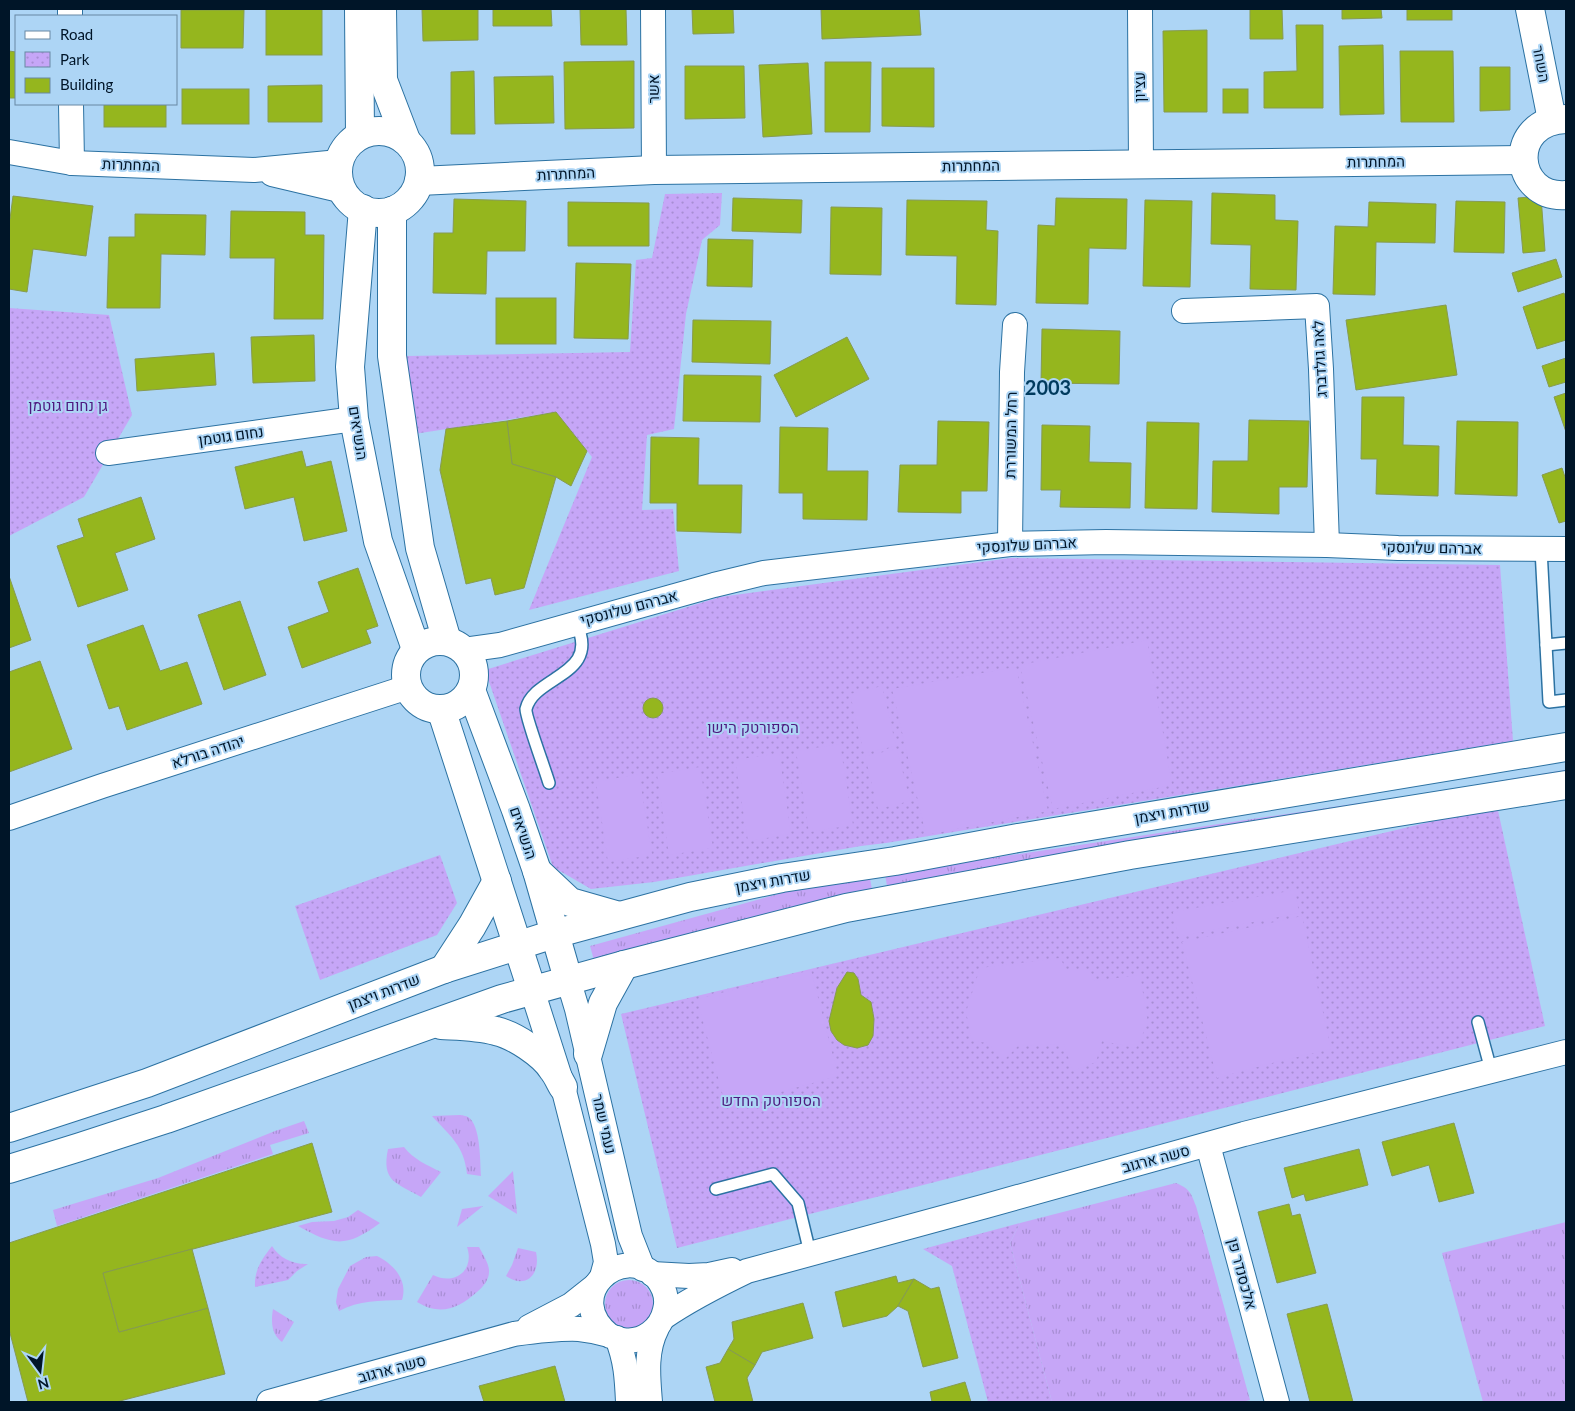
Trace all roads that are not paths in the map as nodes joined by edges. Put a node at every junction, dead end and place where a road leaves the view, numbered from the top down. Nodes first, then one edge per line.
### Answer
1 (360, 9) edge
2 (382, 9) edge
3 (653, 9) edge
4 (1140, 9) edge
5 (1530, 9) edge
6 (71, 105) edge
7 (1559, 119) edge
8 (360, 136) junction
9 (406, 140) junction
10 (9, 152) edge
11 (1524, 160) junction
12 (339, 162) junction
13 (72, 163) junction
14 (1141, 165) junction
15 (254, 170) junction
16 (654, 170) junction
17 (419, 181) junction
18 (1566, 194) edge
19 (353, 200) junction
20 (392, 211) junction
21 (1184, 311) dead end
22 (1015, 325) dead end
23 (354, 419) junction
24 (108, 452) dead end
25 (1010, 544) junction
26 (1327, 545) junction
27 (1541, 549) junction
28 (1566, 549) edge
29 (576, 623) junction
30 (1566, 643) edge
31 (1546, 645) junction
32 (416, 649) junction
33 (464, 661) junction
34 (408, 687) junction
35 (1566, 700) edge
36 (441, 709) junction
37 (1566, 747) edge
38 (549, 783) dead end
39 (1566, 786) edge
40 (9, 818) edge
41 (536, 871) junction
42 (498, 881) junction
43 (619, 916) junction
44 (554, 934) junction
45 (518, 945) junction
46 (624, 964) junction
47 (444, 969) junction
48 (568, 979) junction
49 (532, 990) junction
50 (1478, 1022) dead end
51 (432, 1025) junction
52 (1566, 1052) edge
53 (588, 1054) junction
54 (1491, 1070) junction
55 (563, 1087) junction
56 (9, 1128) edge
57 (1208, 1145) junction
58 (9, 1169) edge
59 (716, 1189) dead end
60 (810, 1253) junction
61 (648, 1271) junction
62 (747, 1271) junction
63 (599, 1281) junction
64 (660, 1323) junction
65 (514, 1334) junction
66 (614, 1337) junction
67 (269, 1402) edge
68 (628, 1402) edge
69 (650, 1402) edge
70 (1277, 1402) edge

1 - 8 main road
2 - 9 main road
3 - 16 street, אשר
4 - 14 street, עציון
5 - 7 main road, השחר
6 - 13 street
7 - 11 main road
8 - 9 main road
8 - 12 main road
9 - 17 main road
10 - 13 street, המחתרות
11 - 14 main road, המחתרות
11 - 18 main road
12 - 15 street, המחתרות
12 - 19 main road
13 - 15 street, המחתרות
14 - 16 main road, המחתרות
15 - 19 street, המחתרות
16 - 17 main road, המחתרות
17 - 20 main road
19 - 20 main road
19 - 23 main road, הנשיאים
20 - 33 main road, הנשיאים
21 - 26 street, לאה גולדברג
22 - 25 street, רחל המשוררת
23 - 24 street, נחום גוטמן
23 - 32 main road, הנשיאים
25 - 26 street, אברהם שלונסקי
25 - 29 street, אברהם שלונסקי
26 - 27 street, אברהם שלונסקי
27 - 28 street, אברהם שלונסקי
27 - 31 lane
29 - 33 street, אברהם שלונסקי
29 - 38 lane
30 - 31 lane
31 - 35 lane
32 - 33 main road
32 - 34 main road
33 - 36 main road
33 - 41 main road, הנשיאים
34 - 36 main road
34 - 40 street, יהודה בורלא
36 - 42 main road
37 - 43 main road, שדרות ויצמן
39 - 46 main road
41 - 43 main road
41 - 44 main road, הנשיאים
42 - 45 main road
42 - 47 main road
43 - 44 main road, שדרות ויצמן
44 - 45 main road, שדרות ויצמן
44 - 48 main road, הנשיאים
45 - 47 main road, שדרות ויצמן
45 - 49 main road
46 - 48 main road
46 - 53 main road
47 - 56 main road, שדרות ויצמן
48 - 49 main road
48 - 53 street, נעמי שמר
49 - 51 main road
49 - 55 street, נעמי שמר
50 - 54 lane
51 - 55 main road
51 - 58 main road
52 - 54 street, סשה ארגוב
53 - 61 street, נעמי שמר
54 - 57 street, סשה ארגוב
55 - 63 street, נעמי שמר
57 - 60 street, סשה ארגוב
57 - 70 street, אלכסנדר פן
59 - 60 lane
60 - 62 street, סשה ארגוב
61 - 62 street, סשה ארגוב
61 - 63 street
61 - 64 street
62 - 64 street, סשה ארגוב
63 - 65 street, סשה ארגוב
63 - 66 street
64 - 66 street
64 - 69 street
65 - 66 street, סשה ארגוב
65 - 67 street, סשה ארגוב
66 - 68 street

